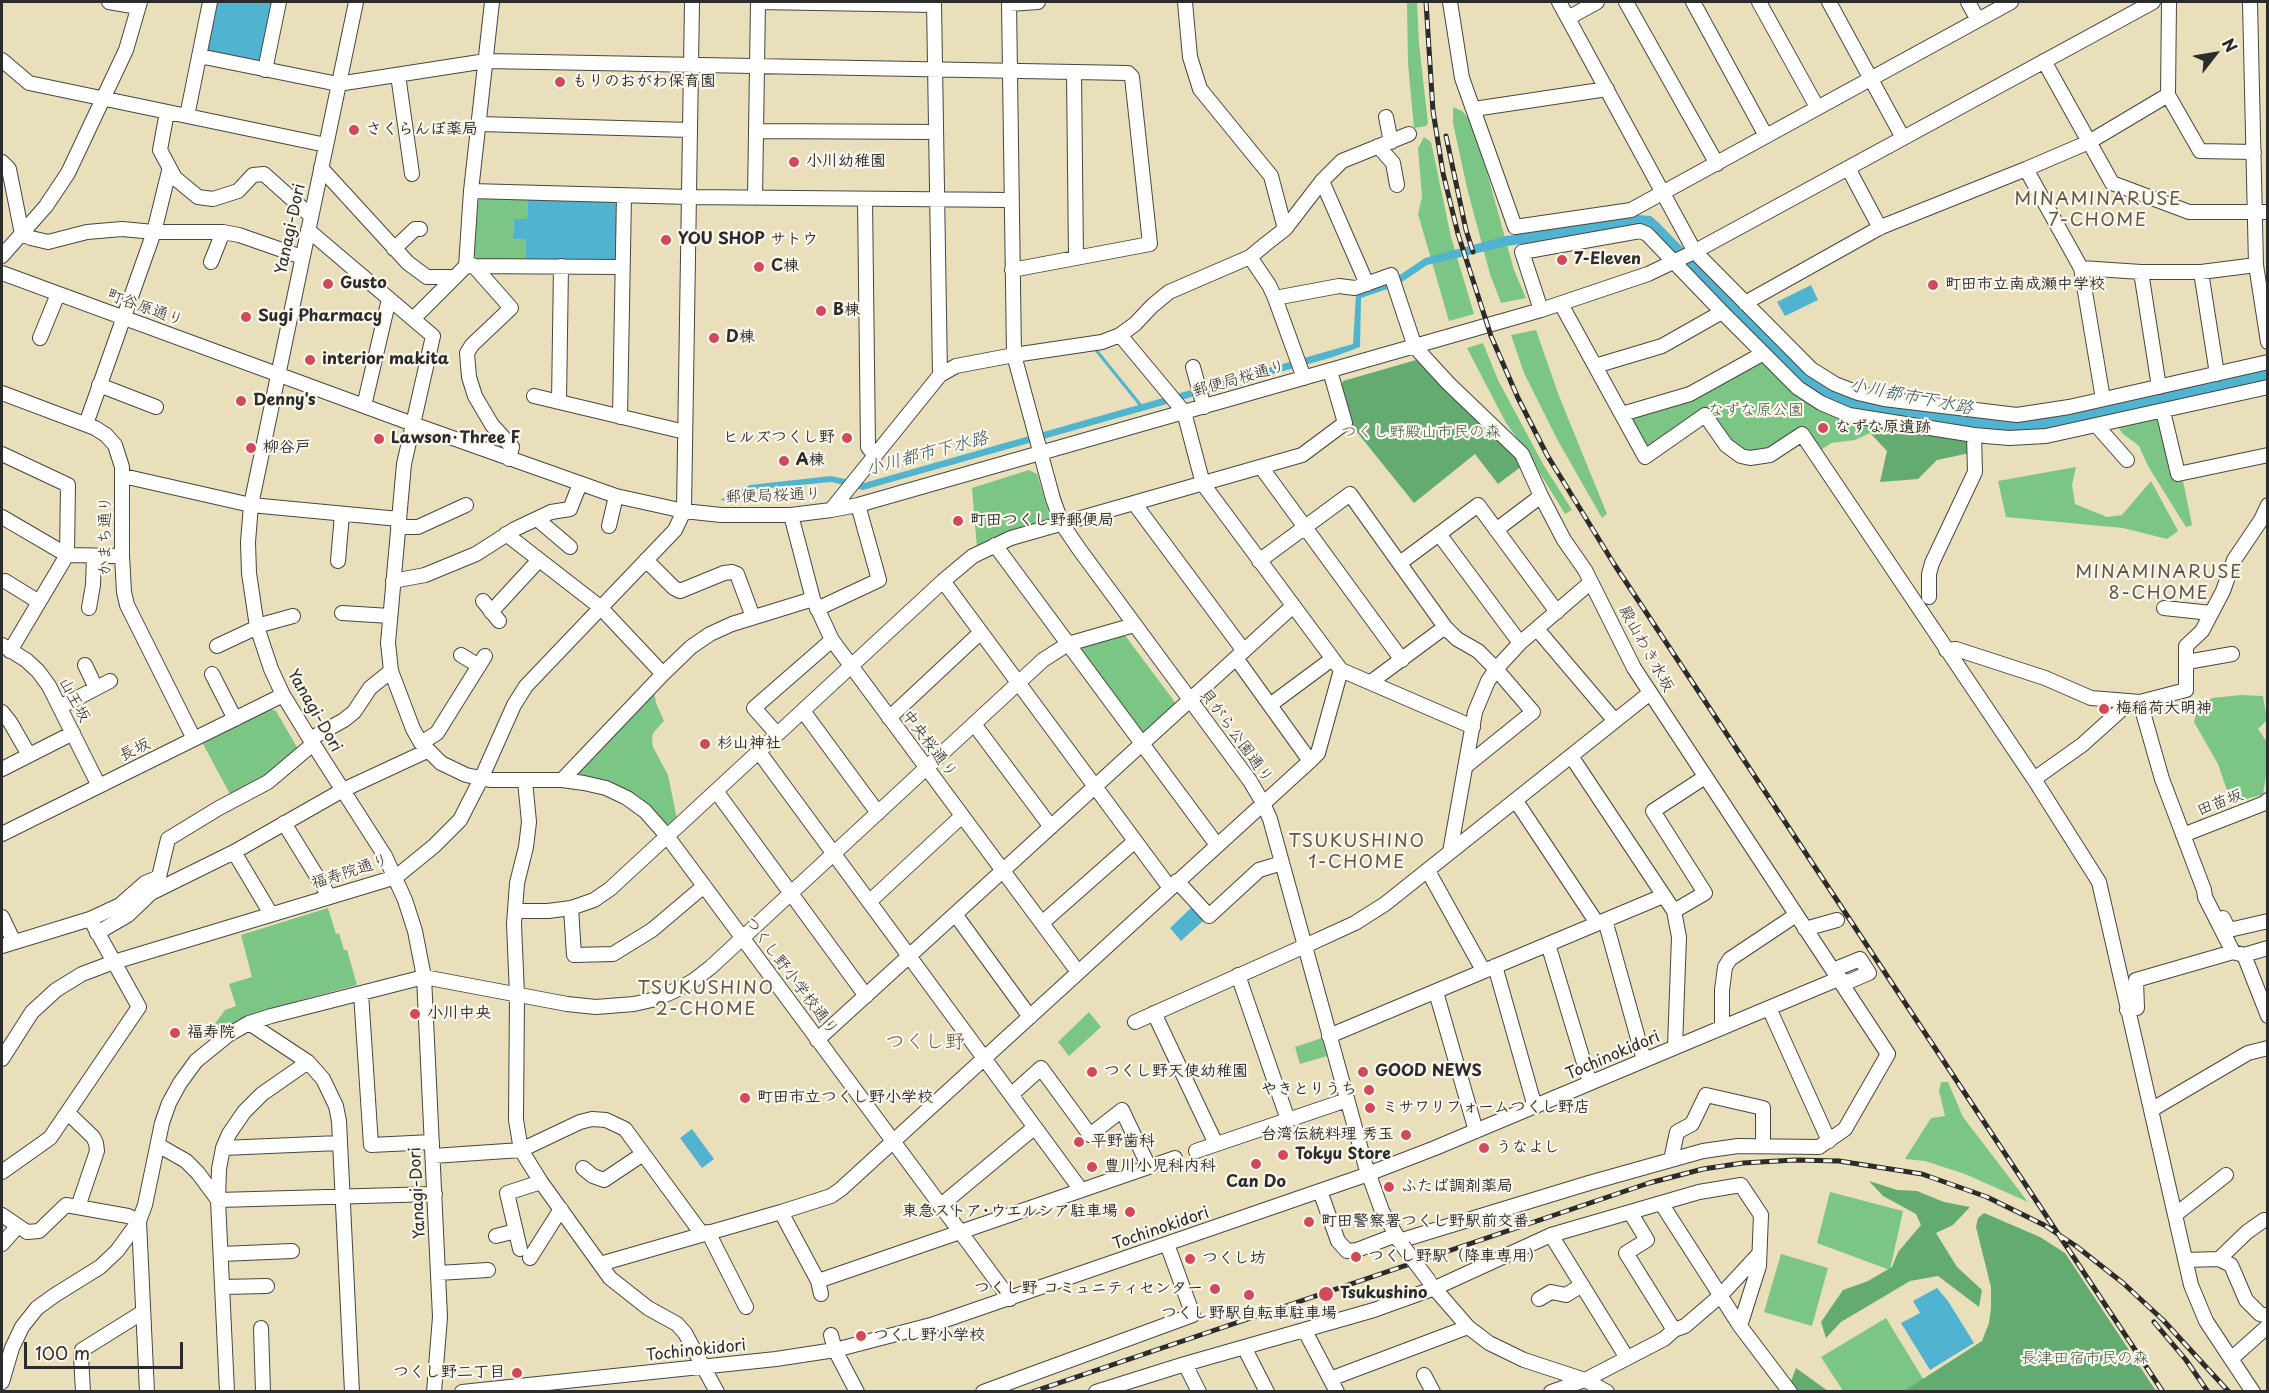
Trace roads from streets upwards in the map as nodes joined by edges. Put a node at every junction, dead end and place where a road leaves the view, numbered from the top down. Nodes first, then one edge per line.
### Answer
1 (109, 2) edge
2 (210, 2) edge
3 (279, 2) edge
4 (356, 2) edge
5 (492, 2) edge
6 (692, 2) edge
7 (758, 2) edge
8 (1038, 2) edge
9 (1185, 2) edge
10 (1450, 2) edge
11 (1559, 2) edge
12 (1597, 2) edge
13 (1626, 2) edge
14 (1693, 2) edge
15 (1759, 2) edge
16 (1829, 2) edge
17 (1968, 2) edge
18 (2012, 2) edge
19 (2153, 2) edge
20 (2169, 2) edge
21 (2250, 2) edge
22 (934, 3) edge
23 (1009, 3) edge
24 (139, 4) edge
25 (1568, 18) junction
26 (1978, 20) junction
27 (200, 56) junction
28 (2, 60) edge
29 (486, 61) junction
30 (2044, 61) junction
31 (691, 65) junction
32 (757, 65) junction
33 (935, 68) junction
34 (264, 70) junction
35 (1011, 71) junction
36 (1074, 72) junction
37 (398, 75) junction
38 (1871, 79) junction
39 (339, 84) junction
40 (1606, 89) junction
41 (2168, 95) junction
42 (104, 99) junction
43 (1817, 107) junction
44 (1474, 109) junction
45 (167, 112) junction
46 (188, 116) junction
47 (1386, 117) dead end
48 (479, 124) junction
49 (690, 130) junction
50 (756, 131) junction
51 (936, 132) junction
52 (1409, 134) dead end
53 (1767, 136) junction
54 (1903, 138) junction
55 (2089, 142) junction
56 (1385, 144) junction
57 (326, 145) junction
58 (2254, 152) junction
59 (2, 162) edge
60 (1717, 164) junction
61 (415, 166) dead end
62 (321, 168) junction
63 (1848, 168) junction
64 (2026, 169) junction
65 (169, 171) junction
66 (1392, 179) dead end
67 (1322, 181) junction
68 (471, 191) junction
69 (1663, 192) junction
70 (624, 195) junction
71 (689, 196) junction
72 (755, 198) junction
73 (865, 199) junction
74 (937, 199) junction
75 (1011, 200) junction
76 (2261, 212) edge
77 (309, 223) junction
78 (1880, 228) junction
79 (420, 229) dead end
80 (1284, 229) junction
81 (153, 232) junction
82 (223, 232) junction
83 (22, 234) junction
84 (394, 249) junction
85 (1694, 253) junction
86 (2, 256) edge
87 (302, 257) junction
88 (1250, 257) junction
89 (1076, 258) junction
90 (1676, 261) junction
91 (211, 262) dead end
92 (2256, 265) junction
93 (470, 266) junction
94 (561, 266) junction
95 (622, 267) junction
96 (2081, 268) junction
97 (1012, 270) junction
98 (2140, 272) junction
99 (2201, 272) junction
100 (2, 273) edge
101 (454, 278) junction
102 (1367, 284) junction
103 (58, 294) junction
104 (1275, 298) junction
105 (389, 299) junction
106 (1745, 303) junction
107 (1561, 304) junction
108 (1541, 310) junction
109 (1722, 312) junction
110 (124, 318) junction
111 (413, 319) junction
112 (1120, 335) junction
113 (40, 338) dead end
114 (2268, 342) edge
115 (1415, 347) junction
116 (1762, 354) junction
117 (1014, 355) junction
118 (2268, 362) edge
119 (1595, 366) junction
120 (1193, 367) dead end
121 (1811, 369) junction
122 (1330, 370) junction
123 (278, 374) junction
124 (2217, 374) junction
125 (940, 375) junction
126 (1304, 378) junction
127 (99, 385) junction
128 (1798, 387) junction
129 (2159, 387) junction
130 (2268, 387) edge
131 (2, 393) edge
132 (534, 396) dead end
133 (1201, 396) junction
134 (2103, 399) junction
135 (559, 402) junction
136 (364, 406) junction
137 (156, 407) dead end
138 (2163, 411) junction
139 (1184, 412) junction
140 (1622, 414) junction
141 (620, 417) junction
142 (86, 424) junction
143 (413, 424) junction
144 (2097, 426) junction
145 (685, 432) junction
146 (1974, 435) junction
147 (2, 453) edge
148 (1040, 453) junction
149 (2268, 454) edge
150 (875, 456) junction
151 (509, 459) junction
152 (2127, 460) dead end
153 (1261, 467) junction
154 (123, 476) junction
155 (580, 484) junction
156 (1203, 484) junction
157 (616, 496) junction
158 (1541, 496) junction
159 (1134, 504) junction
160 (251, 505) junction
161 (466, 505) dead end
162 (858, 505) junction
163 (2268, 505) edge
164 (831, 510) junction
165 (684, 511) junction
166 (342, 514) junction
167 (790, 515) junction
168 (2, 517) edge
169 (537, 519) junction
170 (398, 523) junction
171 (1062, 524) junction
172 (609, 526) dead end
173 (1305, 527) junction
174 (1496, 530) junction
175 (506, 534) junction
176 (1439, 534) junction
177 (995, 545) junction
178 (570, 547) dead end
179 (67, 555) junction
180 (93, 556) junction
181 (122, 556) junction
182 (539, 560) junction
183 (646, 560) junction
184 (338, 561) dead end
185 (1259, 561) junction
186 (1400, 563) junction
187 (5, 581) dead end
188 (393, 581) junction
189 (943, 581) junction
190 (1591, 582) junction
191 (1929, 597) dead end
192 (39, 602) junction
193 (815, 604) junction
194 (1293, 606) junction
195 (600, 607) junction
196 (89, 608) dead end
197 (2164, 608) dead end
198 (491, 611) dead end
199 (1557, 612) junction
200 (2211, 613) junction
201 (342, 614) dead end
202 (390, 616) junction
203 (293, 617) dead end
204 (753, 617) junction
205 (1134, 625) junction
206 (257, 627) junction
207 (1445, 627) junction
208 (1537, 630) junction
209 (981, 633) junction
210 (832, 640) junction
211 (1520, 643) junction
212 (1068, 644) junction
213 (217, 646) dead end
214 (6, 648) edge
215 (1946, 650) junction
216 (1240, 654) junction
217 (2232, 654) dead end
218 (461, 655) dead end
219 (1402, 660) junction
220 (2187, 662) junction
221 (1337, 664) junction
222 (85, 665) dead end
223 (851, 667) junction
224 (1496, 669) junction
225 (391, 671) junction
226 (212, 674) dead end
227 (663, 674) junction
228 (110, 681) dead end
229 (1371, 682) junction
230 (1018, 684) junction
231 (96, 688) junction
232 (1650, 693) junction
233 (283, 695) junction
234 (1190, 699) junction
235 (2140, 702) junction
236 (1270, 705) junction
237 (60, 707) junction
238 (803, 711) junction
239 (2, 712) edge
240 (889, 718) junction
241 (235, 719) junction
242 (1615, 721) junction
243 (974, 724) junction
244 (1473, 727) junction
245 (73, 733) junction
246 (777, 734) junction
247 (194, 739) junction
248 (311, 742) junction
249 (1142, 744) junction
250 (424, 747) junction
251 (759, 752) junction
252 (28, 756) junction
253 (1571, 756) junction
254 (1310, 761) junction
255 (1466, 765) junction
256 (926, 768) junction
257 (2, 769) edge
258 (1705, 777) junction
259 (481, 779) junction
260 (2034, 779) junction
261 (562, 780) junction
262 (525, 781) junction
263 (99, 786) junction
264 (1094, 787) junction
265 (343, 790) junction
266 (716, 791) junction
267 (2268, 800) edge
268 (1516, 801) junction
269 (1263, 803) junction
270 (878, 813) junction
271 (962, 816) junction
272 (284, 823) junction
273 (1051, 827) junction
274 (4, 828) edge
275 (2183, 835) junction
276 (667, 836) junction
277 (1135, 841) junction
278 (1217, 845) junction
279 (234, 852) junction
280 (1450, 852) junction
281 (834, 854) junction
282 (1282, 863) junction
283 (1003, 871) junction
284 (1428, 871) junction
285 (396, 877) junction
286 (1174, 885) junction
287 (704, 886) junction
288 (2204, 890) junction
289 (791, 894) junction
290 (329, 896) junction
291 (1663, 896) junction
292 (869, 902) junction
293 (570, 908) junction
294 (514, 911) junction
295 (1674, 911) junction
296 (271, 914) junction
297 (955, 914) junction
298 (1796, 915) junction
299 (2, 917) edge
300 (90, 919) junction
301 (1837, 920) dead end
302 (2268, 921) edge
303 (1601, 922) junction
304 (1042, 923) junction
305 (1805, 929) junction
306 (97, 933) junction
307 (742, 938) junction
308 (8, 944) edge
309 (1548, 944) junction
310 (1305, 946) junction
311 (2268, 948) edge
312 (2238, 953) junction
313 (909, 956) junction
314 (114, 962) junction
315 (1489, 968) junction
316 (1078, 972) junction
317 (1238, 975) junction
318 (424, 977) junction
319 (1838, 979) junction
320 (1436, 992) junction
321 (361, 993) junction
322 (517, 995) junction
323 (866, 996) junction
324 (1769, 1008) junction
325 (2127, 1010) junction
326 (1154, 1013) junction
327 (2268, 1016) edge
328 (1030, 1017) junction
329 (1135, 1022) dead end
330 (249, 1023) junction
331 (1722, 1028) junction
332 (1329, 1036) junction
333 (818, 1040) junction
334 (1675, 1047) junction
335 (2268, 1048) edge
336 (2, 1059) edge
337 (985, 1059) junction
338 (1644, 1060) junction
339 (309, 1062) junction
340 (1590, 1083) junction
341 (1011, 1095) junction
342 (1347, 1100) junction
343 (1534, 1107) junction
344 (2151, 1110) junction
345 (68, 1113) junction
346 (1288, 1120) junction
347 (1035, 1127) junction
348 (1476, 1131) junction
349 (893, 1142) junction
350 (1828, 1142) junction
351 (339, 1143) junction
352 (1216, 1144) junction
353 (158, 1145) junction
354 (1762, 1146) junction
355 (223, 1148) junction
356 (433, 1149) junction
357 (522, 1150) junction
358 (1196, 1151) dead end
359 (643, 1154) junction
360 (1175, 1158) dead end
361 (1671, 1160) junction
362 (1149, 1167) junction
363 (583, 1168) dead end
364 (2, 1172) edge
365 (1368, 1174) junction
366 (2226, 1175) dead end
367 (541, 1182) junction
368 (1081, 1190) junction
369 (1320, 1191) junction
370 (435, 1194) junction
371 (341, 1196) junction
372 (218, 1200) junction
373 (1662, 1203) junction
374 (940, 1206) junction
375 (78, 1207) junction
376 (561, 1209) junction
377 (781, 1212) junction
378 (1630, 1212) junction
379 (2, 1215) edge
380 (2175, 1215) junction
381 (2268, 1220) edge
382 (139, 1221) junction
383 (17, 1227) junction
384 (516, 1231) junction
385 (705, 1233) junction
386 (960, 1233) junction
387 (1551, 1235) junction
388 (496, 1236) dead end
389 (1399, 1240) junction
390 (2, 1244) edge
391 (1167, 1244) junction
392 (292, 1251) dead end
393 (221, 1254) junction
394 (1758, 1255) junction
395 (2219, 1258) junction
396 (2185, 1260) junction
397 (600, 1264) junction
398 (488, 1270) dead end
399 (438, 1273) junction
400 (1432, 1285) junction
401 (1582, 1285) junction
402 (267, 1286) dead end
403 (223, 1287) junction
404 (1720, 1296) junction
405 (1538, 1298) dead end
406 (1010, 1299) junction
407 (746, 1307) dead end
408 (143, 1312) junction
409 (2268, 1316) edge
410 (1740, 1326) junction
411 (2268, 1326) edge
412 (1468, 1327) junction
413 (261, 1328) dead end
414 (1674, 1330) junction
415 (1305, 1331) junction
416 (831, 1335) dead end
417 (1244, 1347) junction
418 (836, 1350) junction
419 (1627, 1358) junction
420 (2231, 1359) junction
421 (1185, 1364) junction
422 (704, 1367) junction
423 (1424, 1375) dead end
424 (2, 1377) edge
425 (1585, 1380) junction
426 (1333, 1385) edge
427 (576, 1386) edge
428 (1129, 1387) edge
429 (83, 1392) edge
430 (147, 1392) edge
431 (227, 1392) edge
432 (263, 1392) edge
433 (352, 1392) edge
434 (434, 1392) edge
435 (462, 1392) edge
436 (717, 1392) edge
437 (857, 1392) edge
438 (983, 1392) edge
439 (1096, 1392) edge
440 (1199, 1392) edge
441 (1267, 1392) edge
442 (1433, 1392) edge
443 (1551, 1392) edge
444 (1607, 1392) edge
445 (1790, 1392) edge
446 (2253, 1392) edge

1 - 24 street
2 - 27 street
3 - 34 street
4 - 39 street, Yanagi-Dori
5 - 29 street
6 - 31 street
7 - 22 street
7 - 32 street
8 - 23 street
9 - 80 street
10 - 44 street
11 - 25 street
12 - 25 street
13 - 60 street
14 - 53 street
15 - 43 street
16 - 38 street
17 - 26 street
18 - 26 street
19 - 30 street, 郵便局桜通り
20 - 41 street
21 - 58 street
22 - 33 street
23 - 35 street, 貝がら公園通り
24 - 42 street
25 - 40 street
26 - 38 street
27 - 34 street
27 - 46 street
28 - 42 street
29 - 31 street
29 - 37 street
29 - 48 street
30 - 54 street, 郵便局桜通り
30 - 55 street
31 - 32 street
31 - 49 street
32 - 33 street
32 - 50 street
33 - 35 street
33 - 51 street
34 - 39 street
35 - 36 street
35 - 75 street, 貝がら公園通り
36 - 89 street
36 - 89 street
37 - 39 street
37 - 61 street
38 - 43 street
38 - 54 street
39 - 57 street, Yanagi-Dori
40 - 44 street
40 - 69 street
41 - 55 street
41 - 58 street
42 - 45 street
42 - 83 street
43 - 53 street
44 - 69 street
45 - 46 street
45 - 65 street
46 - 57 street
47 - 56 street
48 - 49 street
48 - 68 street
49 - 71 street
50 - 51 street
50 - 72 street
51 - 74 street
52 - 56 street
53 - 60 street
54 - 63 street, 郵便局桜通り
55 - 64 street
55 - 76 street
56 - 66 street
56 - 67 street
57 - 62 street, Yanagi-Dori
58 - 76 street
59 - 83 street
60 - 69 street
62 - 77 street, Yanagi-Dori
62 - 84 street
63 - 78 street
63 - 85 street, 郵便局桜通り
64 - 78 street
64 - 96 street
65 - 77 street
65 - 81 street
67 - 80 street
67 - 102 street
68 - 70 street
68 - 93 street
69 - 85 street
70 - 71 street
70 - 95 street
71 - 72 street
71 - 145 street
72 - 73 street
73 - 74 street
73 - 150 street
74 - 75 street
74 - 125 street
75 - 97 street, 貝がら公園通り
76 - 92 street
77 - 87 street, Yanagi-Dori
77 - 105 street
78 - 106 street
79 - 84 street
80 - 88 street
81 - 82 street
81 - 83 street
81 - 110 street
82 - 87 street
82 - 91 street
83 - 86 street
84 - 101 street
85 - 90 street, 郵便局桜通り
85 - 106 street
87 - 123 street, Yanagi-Dori
88 - 104 street
88 - 112 street
89 - 97 street
90 - 107 street, 郵便局桜通り
90 - 108 street
90 - 109 street
92 - 99 street
92 - 114 street
93 - 94 street
93 - 101 street
93 - 151 street
94 - 95 street
94 - 135 street
95 - 141 street
96 - 98 street
96 - 134 street
97 - 117 street, 貝がら公園通り
98 - 99 street
98 - 129 street
99 - 124 street
100 - 103 street, 町谷原通り
101 - 111 street
102 - 104 street
102 - 115 street
103 - 110 street, 町谷原通り
103 - 113 street
104 - 126 street
105 - 111 street
105 - 136 street
106 - 121 street
107 - 108 street, 郵便局桜通り
107 - 119 street
108 - 115 street, 郵便局桜通り
109 - 116 street
109 - 119 street
110 - 123 street, 町谷原通り
110 - 127 street
111 - 143 street
112 - 117 street
112 - 139 street
115 - 122 street, 郵便局桜通り
115 - 158 street, 殿山わき水坂
116 - 128 street
116 - 140 street
117 - 125 street
117 - 148 street, 貝がら公園通り
118 - 124 street
119 - 140 street
120 - 133 street
121 - 128 street
121 - 134 street
122 - 126 street, 郵便局桜通り
122 - 153 street
123 - 136 street, 郵便局桜通り
123 - 160 street, Yanagi-Dori
124 - 129 street
125 - 150 street
126 - 133 street, 郵便局桜通り
127 - 137 street
127 - 142 street
128 - 146 street
129 - 134 street
130 - 138 street
131 - 142 street, かまち通り
132 - 135 street
133 - 139 street, 郵便局桜通り
135 - 141 street
136 - 143 street, 郵便局桜通り
138 - 144 street
138 - 149 street
139 - 148 street, 郵便局桜通り
139 - 156 street
140 - 215 street
141 - 145 street
142 - 154 street, かまち通り
143 - 151 street, 郵便局桜通り
143 - 170 street
144 - 146 street
144 - 152 street
145 - 165 street
146 - 191 street
147 - 179 street
148 - 162 street, 郵便局桜通り
148 - 171 street, 貝がら公園通り
150 - 164 street
151 - 155 street, 郵便局桜通り
153 - 156 street
153 - 173 street
154 - 160 street
154 - 181 street, かまち通り
155 - 157 street, 郵便局桜通り
155 - 169 street
156 - 159 street
156 - 185 street
157 - 165 street, 郵便局桜通り
157 - 172 street
158 - 174 street
158 - 190 street, 殿山わき水坂
159 - 171 street
159 - 216 street
160 - 166 street
160 - 206 street, Yanagi-Dori
161 - 170 street
162 - 164 street, 郵便局桜通り
162 - 193 street
163 - 200 street
164 - 167 street, 郵便局桜通り
165 - 167 street, 郵便局桜通り
165 - 183 street, 福寿院通り
166 - 170 street
166 - 184 street
167 - 193 street, 中央桜通り
168 - 179 street
169 - 175 street
169 - 178 street
170 - 188 street
171 - 177 street
171 - 205 street, 貝がら公園通り
173 - 185 street
173 - 186 street
173 - 219 street
174 - 176 street
174 - 199 street
175 - 182 street
175 - 188 street
176 - 186 street
176 - 211 street
177 - 189 street
177 - 212 street
179 - 180 street
179 - 192 street
180 - 181 street
180 - 196 street
181 - 247 street, かまち通り
182 - 195 street
182 - 198 street
183 - 195 street, 福寿院通り
183 - 204 street
185 - 194 street
186 - 207 street
187 - 192 street
188 - 202 street
189 - 209 street
189 - 223 street
190 - 199 street
190 - 232 street, 殿山わき水坂
192 - 214 street
193 - 204 street
193 - 210 street, 中央桜通り
194 - 216 street
194 - 221 street
195 - 227 street
195 - 259 street, 福寿院通り
197 - 200 street
199 - 208 street
200 - 220 street
201 - 202 street
202 - 225 street
203 - 206 street
204 - 227 street
205 - 212 street
205 - 234 street, 貝がら公園通り
206 - 213 street
206 - 233 street, Yanagi-Dori
207 - 219 street
207 - 224 street
208 - 211 street
208 - 242 street
209 - 230 street
209 - 240 street
210 - 223 street, 中央桜通り
210 - 246 street
211 - 224 street
212 - 230 street
212 - 249 street
214 - 237 street, 山王坂
215 - 235 street
215 - 260 street
216 - 234 street
216 - 236 street
217 - 220 street
218 - 250 street
219 - 229 street
220 - 235 street
221 - 229 street
221 - 236 street
221 - 254 street
222 - 231 street
223 - 238 street
223 - 240 street, 中央桜通り
224 - 244 street
224 - 255 street
225 - 248 street
225 - 250 street
226 - 241 street
227 - 261 street
228 - 231 street
229 - 244 street
230 - 243 street
230 - 264 street
231 - 237 street
232 - 242 street
232 - 258 street, 殿山わき水坂
233 - 241 street, 長坂
233 - 248 street, Yanagi-Dori
234 - 249 street
234 - 269 street, 貝がら公園通り
235 - 260 street
235 - 275 street
236 - 254 street
237 - 245 street, 山王坂
238 - 246 street
238 - 270 street
239 - 252 street
240 - 256 street, 中央桜通り
241 - 247 street, 長坂
242 - 253 street
243 - 256 street
243 - 273 street
244 - 255 street
245 - 252 street
245 - 263 street, 山王坂
246 - 251 street
247 - 263 street, 長坂
248 - 265 street, Yanagi-Dori
248 - 300 street
249 - 264 street
249 - 278 street
250 - 259 street, つくし野小学校通り
250 - 265 street
251 - 266 street
251 - 281 street
252 - 257 street
253 - 268 street
253 - 291 street
254 - 269 street
255 - 280 street
256 - 270 street
256 - 271 street, 中央桜通り
258 - 295 street
258 - 298 street, 殿山わき水坂
259 - 262 street, つくし野小学校通り
259 - 285 street, 福寿院通り
260 - 325 street
261 - 262 street, つくし野小学校通り
261 - 276 street, つくし野小学校通り
262 - 294 street
263 - 274 street, 長坂
264 - 273 street
264 - 277 street
265 - 272 street
265 - 285 street, Yanagi-Dori
266 - 276 street
266 - 289 street
267 - 275 street, 田苗坂
268 - 280 street
268 - 303 street
269 - 278 street
269 - 282 street, 貝がら公園通り
270 - 281 street
271 - 283 street, 中央桜通り
271 - 292 street
272 - 279 street
272 - 290 street
273 - 283 street
275 - 288 street
276 - 287 street, つくし野小学校通り
276 - 293 street
277 - 286 street
277 - 304 street
278 - 286 street
279 - 296 street
279 - 306 street
280 - 284 street
281 - 289 street
281 - 292 street
282 - 286 street
282 - 310 street, 貝がら公園通り
283 - 297 street
283 - 304 street, 中央桜通り
284 - 310 street
284 - 315 street
285 - 290 street, 福寿院通り
285 - 318 street, Yanagi-Dori
286 - 316 street
287 - 293 street
287 - 307 street, つくし野小学校通り
288 - 302 street
288 - 312 street
289 - 307 street
289 - 323 street
290 - 296 street, 福寿院通り
291 - 295 street
291 - 303 street
292 - 313 street
293 - 294 street
294 - 322 street
295 - 334 street
296 - 314 street, 福寿院通り
297 - 313 street
297 - 328 street
298 - 305 street, 殿山わき水坂
298 - 331 street
299 - 308 street
300 - 306 street
300 - 308 street
301 - 305 street
303 - 309 street
303 - 338 street
304 - 316 street, 中央桜通り
305 - 319 street, 殿山わき水坂
306 - 314 street
307 - 322 street
307 - 333 street, つくし野小学校通り
309 - 315 street
309 - 340 street
310 - 317 street
310 - 332 street, 貝がら公園通り
311 - 312 street
312 - 325 street
312 - 327 street
313 - 323 street
313 - 337 street
314 - 336 street, 福寿院通り
314 - 345 street
315 - 320 street
315 - 343 street
316 - 328 street
317 - 326 street
317 - 346 street
318 - 321 street
318 - 322 street
318 - 356 street, Yanagi-Dori
319 - 324 street, Tochinokidori
319 - 350 street, 殿山わき水坂
320 - 332 street
320 - 348 street
321 - 330 street
321 - 356 street
322 - 357 street
323 - 333 street
324 - 331 street, Tochinokidori
324 - 350 street
325 - 344 street
326 - 329 street
326 - 352 street
328 - 337 street
330 - 339 street
330 - 353 street
331 - 334 street, Tochinokidori
332 - 342 street, 貝がら公園通り
333 - 349 street, つくし野小学校通り
334 - 338 street, Tochinokidori
335 - 344 street
337 - 341 street
337 - 349 street
338 - 340 street, Tochinokidori
339 - 351 street
339 - 355 street
340 - 343 street, Tochinokidori
341 - 347 street
341 - 362 street
342 - 346 street
342 - 365 street, 貝がら公園通り
343 - 348 street, Tochinokidori
344 - 380 street
345 - 364 street
345 - 375 street
346 - 352 street
347 - 368 street
347 - 374 street
348 - 365 street, Tochinokidori
349 - 374 street, つくし野小学校通り
349 - 377 street
350 - 354 street
351 - 355 street
351 - 371 street
352 - 358 street
353 - 372 street
353 - 382 street
354 - 361 street
354 - 361 street
355 - 372 street
356 - 357 street
356 - 370 street, Yanagi-Dori
357 - 359 street
357 - 367 street
359 - 363 street
359 - 385 street
360 - 362 street
361 - 389 street
362 - 368 street
365 - 369 street, Tochinokidori
365 - 389 street, 貝がら公園通り
366 - 380 street
367 - 376 street
367 - 384 street
368 - 386 street
369 - 389 street
369 - 391 street, Tochinokidori
370 - 371 street
370 - 399 street, Yanagi-Dori
371 - 372 street
371 - 433 street
372 - 393 street
373 - 378 street
373 - 394 street
373 - 404 street
374 - 386 street, つくし野小学校通り
375 - 382 street
375 - 383 street
376 - 384 street
376 - 397 street
377 - 385 street
377 - 386 street
378 - 387 street
378 - 414 street
379 - 383 street
380 - 396 street
381 - 395 street
382 - 408 street
382 - 424 street
383 - 390 street
384 - 388 street
385 - 397 street
385 - 407 street
386 - 406 street, つくし野小学校通り
387 - 400 street
387 - 401 street
389 - 400 street, 貝がら公園通り, bridge
391 - 406 street, Tochinokidori
391 - 438 street
392 - 393 street
393 - 403 street
394 - 404 street
394 - 410 street
395 - 396 street
395 - 409 street
396 - 420 street
397 - 422 street
398 - 399 street
399 - 434 street, Yanagi-Dori
400 - 412 street, 貝がら公園通り
400 - 415 street
401 - 405 street
401 - 419 street
402 - 403 street
403 - 431 street
404 - 410 street
404 - 414 street
406 - 418 street, Tochinokidori
408 - 429 street
408 - 430 street
410 - 445 street
411 - 420 street
412 - 425 street, 貝がら公園通り
412 - 426 street
413 - 432 street
414 - 419 street
415 - 417 street
415 - 426 street
416 - 418 street
417 - 421 street
417 - 441 street
418 - 422 street, Tochinokidori
418 - 437 street
419 - 425 street
420 - 446 street
421 - 428 street
421 - 440 street
422 - 427 street, Tochinokidori
422 - 436 street
423 - 442 street
425 - 443 street
425 - 444 street, 貝がら公園通り
427 - 435 street, Tochinokidori
428 - 439 street

